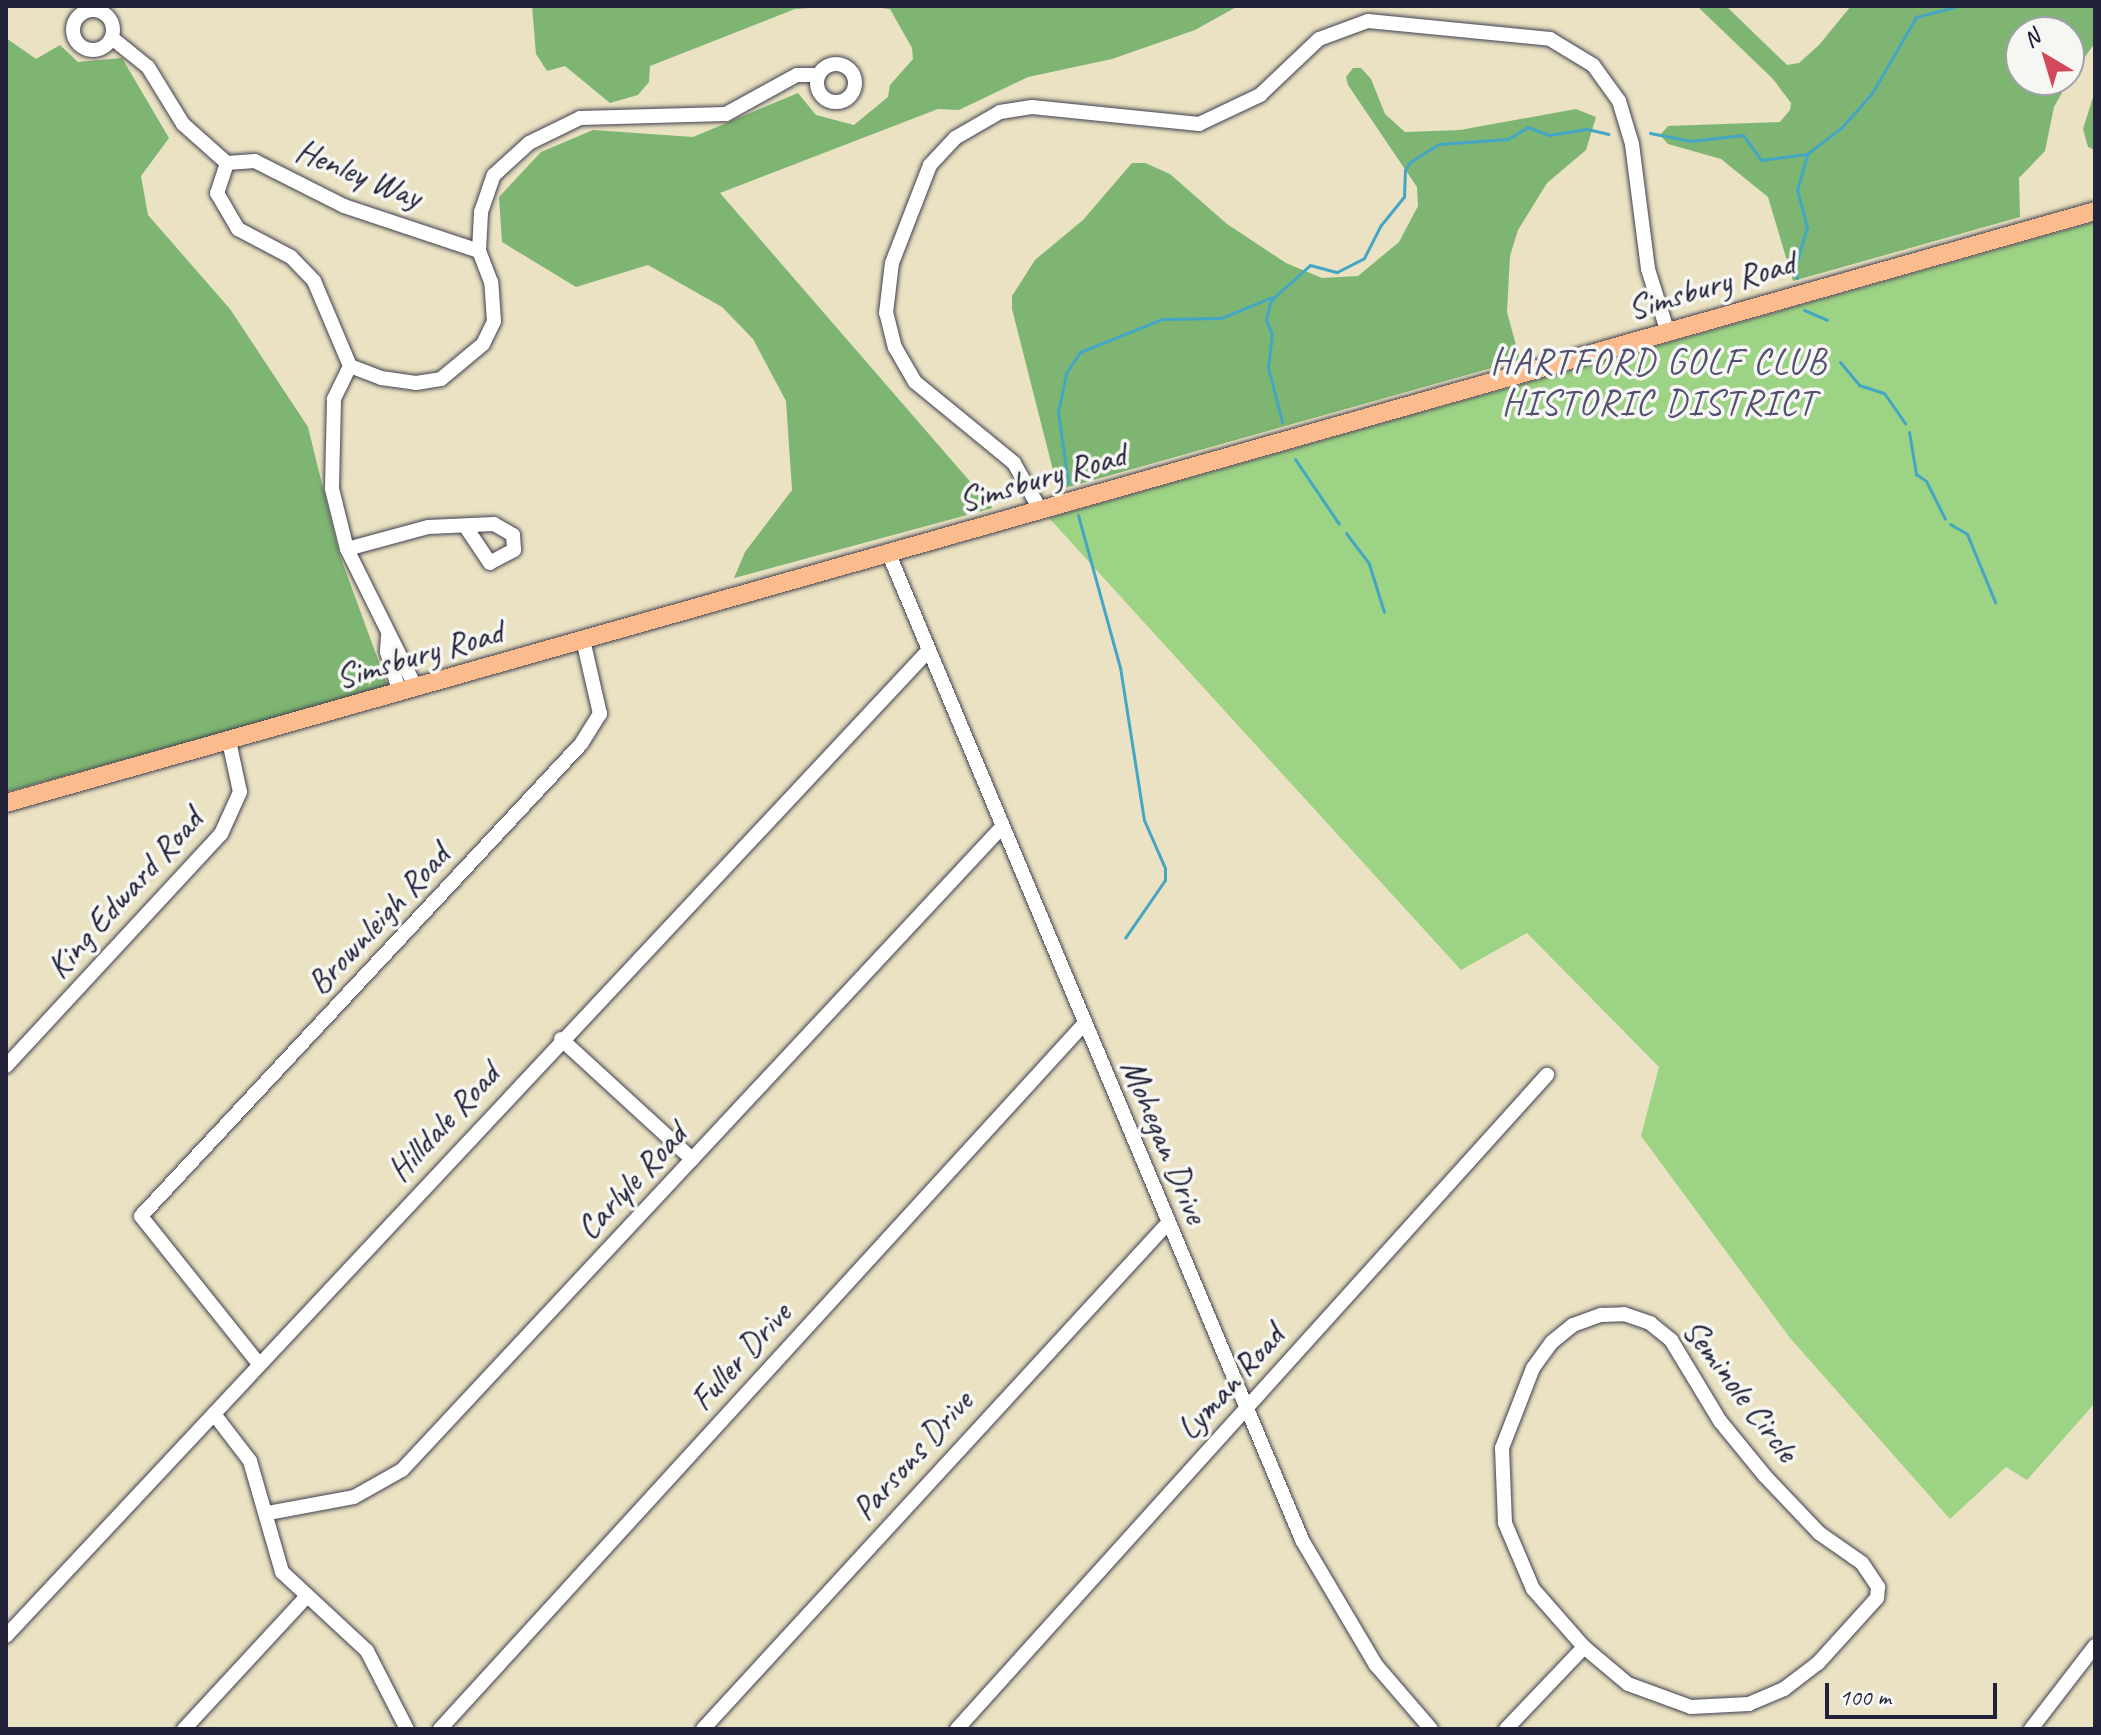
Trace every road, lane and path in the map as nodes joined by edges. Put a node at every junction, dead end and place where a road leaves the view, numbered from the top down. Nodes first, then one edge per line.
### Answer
1 (112, 38) dead end
2 (818, 75) dead end
3 (227, 163) junction
4 (2095, 211) edge
5 (479, 251) junction
6 (1667, 330) junction
7 (350, 366) junction
8 (1041, 511) junction
9 (465, 526) dead end
10 (347, 549) junction
11 (888, 552) junction
12 (583, 640) junction
13 (927, 652) junction
14 (408, 690) junction
15 (229, 741) junction
16 (6, 803) edge
17 (1001, 828) junction
18 (1084, 1024) junction
19 (561, 1039) junction
20 (6, 1066) edge
21 (1547, 1075) dead end
22 (692, 1159) junction
23 (1167, 1224) junction
24 (259, 1364) junction
25 (1245, 1410) junction
26 (214, 1414) junction
27 (268, 1513) junction
28 (307, 1596) junction
29 (6, 1636) edge
30 (2095, 1646) edge
31 (1584, 1647) junction
32 (184, 1729) edge
33 (407, 1729) edge
34 (440, 1729) edge
35 (703, 1729) edge
36 (957, 1729) edge
37 (1431, 1729) edge
38 (1506, 1729) edge
39 (2031, 1729) edge

1 - 3 street
2 - 5 street
3 - 5 street, Henley Way
3 - 7 street
4 - 6 main road, Simsbury Road
5 - 7 street
6 - 8 main road, Simsbury Road
6 - 8 street
7 - 10 street
8 - 11 main road, Simsbury Road
9 - 10 street
10 - 14 street
11 - 12 main road, Simsbury Road
11 - 13 street, Mohegan Drive
12 - 14 main road, Simsbury Road
12 - 24 street, Brownleigh Road
13 - 17 street, Mohegan Drive
13 - 19 street, Hilldale Road
14 - 15 main road, Simsbury Road
15 - 16 main road, Simsbury Road
15 - 20 street, King Edward Road
17 - 18 street, Mohegan Drive
17 - 22 street, Carlyle Road
18 - 23 street, Mohegan Drive
18 - 34 street, Fuller Drive
19 - 22 street
19 - 24 street, Hilldale Road
21 - 25 street, Lyman Road
22 - 27 street, Carlyle Road
23 - 25 street, Mohegan Drive
23 - 35 street, Parsons Drive
24 - 26 street, Hilldale Road
25 - 36 street, Lyman Road
25 - 37 street, Mohegan Drive
26 - 27 street
26 - 29 street, Hilldale Road
27 - 28 street
28 - 32 street
28 - 33 street
30 - 39 street
31 - 31 street, Seminole Circle
31 - 38 street

